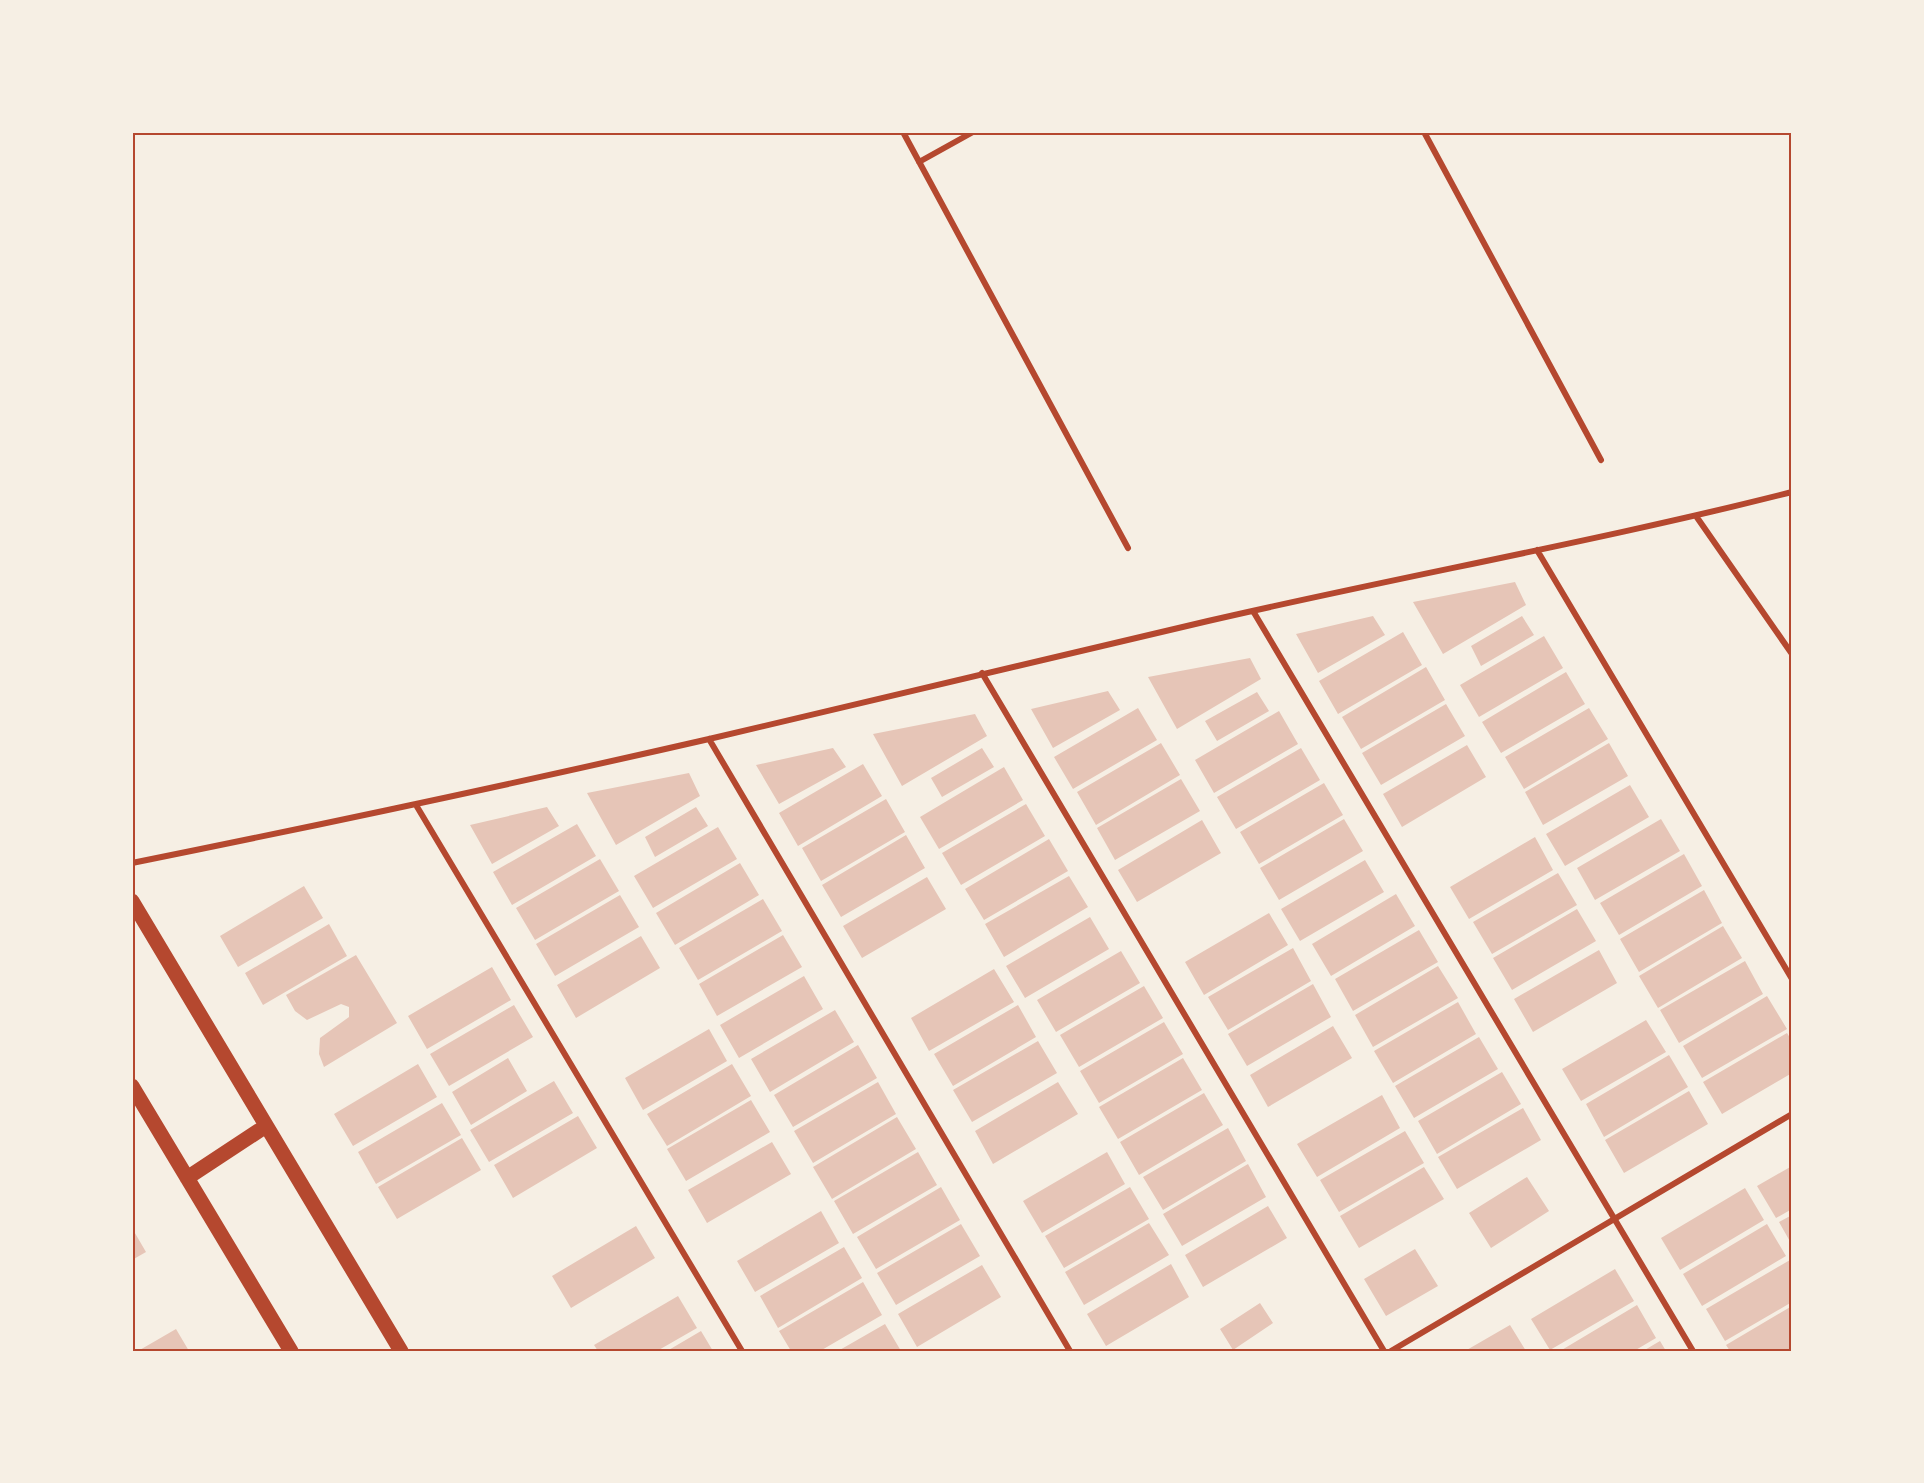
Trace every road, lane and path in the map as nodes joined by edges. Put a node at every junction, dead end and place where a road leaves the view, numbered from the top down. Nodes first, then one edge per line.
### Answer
1 (903, 132) edge
2 (973, 132) edge
3 (1424, 132) edge
4 (919, 162) junction
5 (1601, 460) dead end
6 (1792, 492) edge
7 (1696, 516) junction
8 (1128, 548) dead end
9 (1537, 550) junction
10 (1253, 611) junction
11 (1792, 654) edge
12 (982, 673) junction
13 (709, 739) junction
14 (416, 805) junction
15 (132, 863) edge
16 (132, 901) edge
17 (1792, 979) edge
18 (132, 1086) edge
19 (1792, 1114) edge
20 (266, 1126) junction
21 (187, 1178) junction
22 (1614, 1219) junction
23 (291, 1351) edge
24 (401, 1351) edge
25 (742, 1351) edge
26 (1070, 1351) edge
27 (1384, 1351) edge
28 (1391, 1351) edge
29 (1693, 1351) edge

1 - 4 street
2 - 4 street
3 - 5 street
4 - 8 street
6 - 7 street
7 - 9 street
7 - 11 street
9 - 10 street
9 - 17 street
10 - 12 street
10 - 22 street
12 - 13 street
12 - 27 street
13 - 14 street
13 - 26 street
14 - 15 street
14 - 25 street
16 - 20 main road
18 - 21 main road
19 - 22 street
20 - 21 main road
20 - 24 main road
21 - 23 main road
22 - 28 street
22 - 29 street

